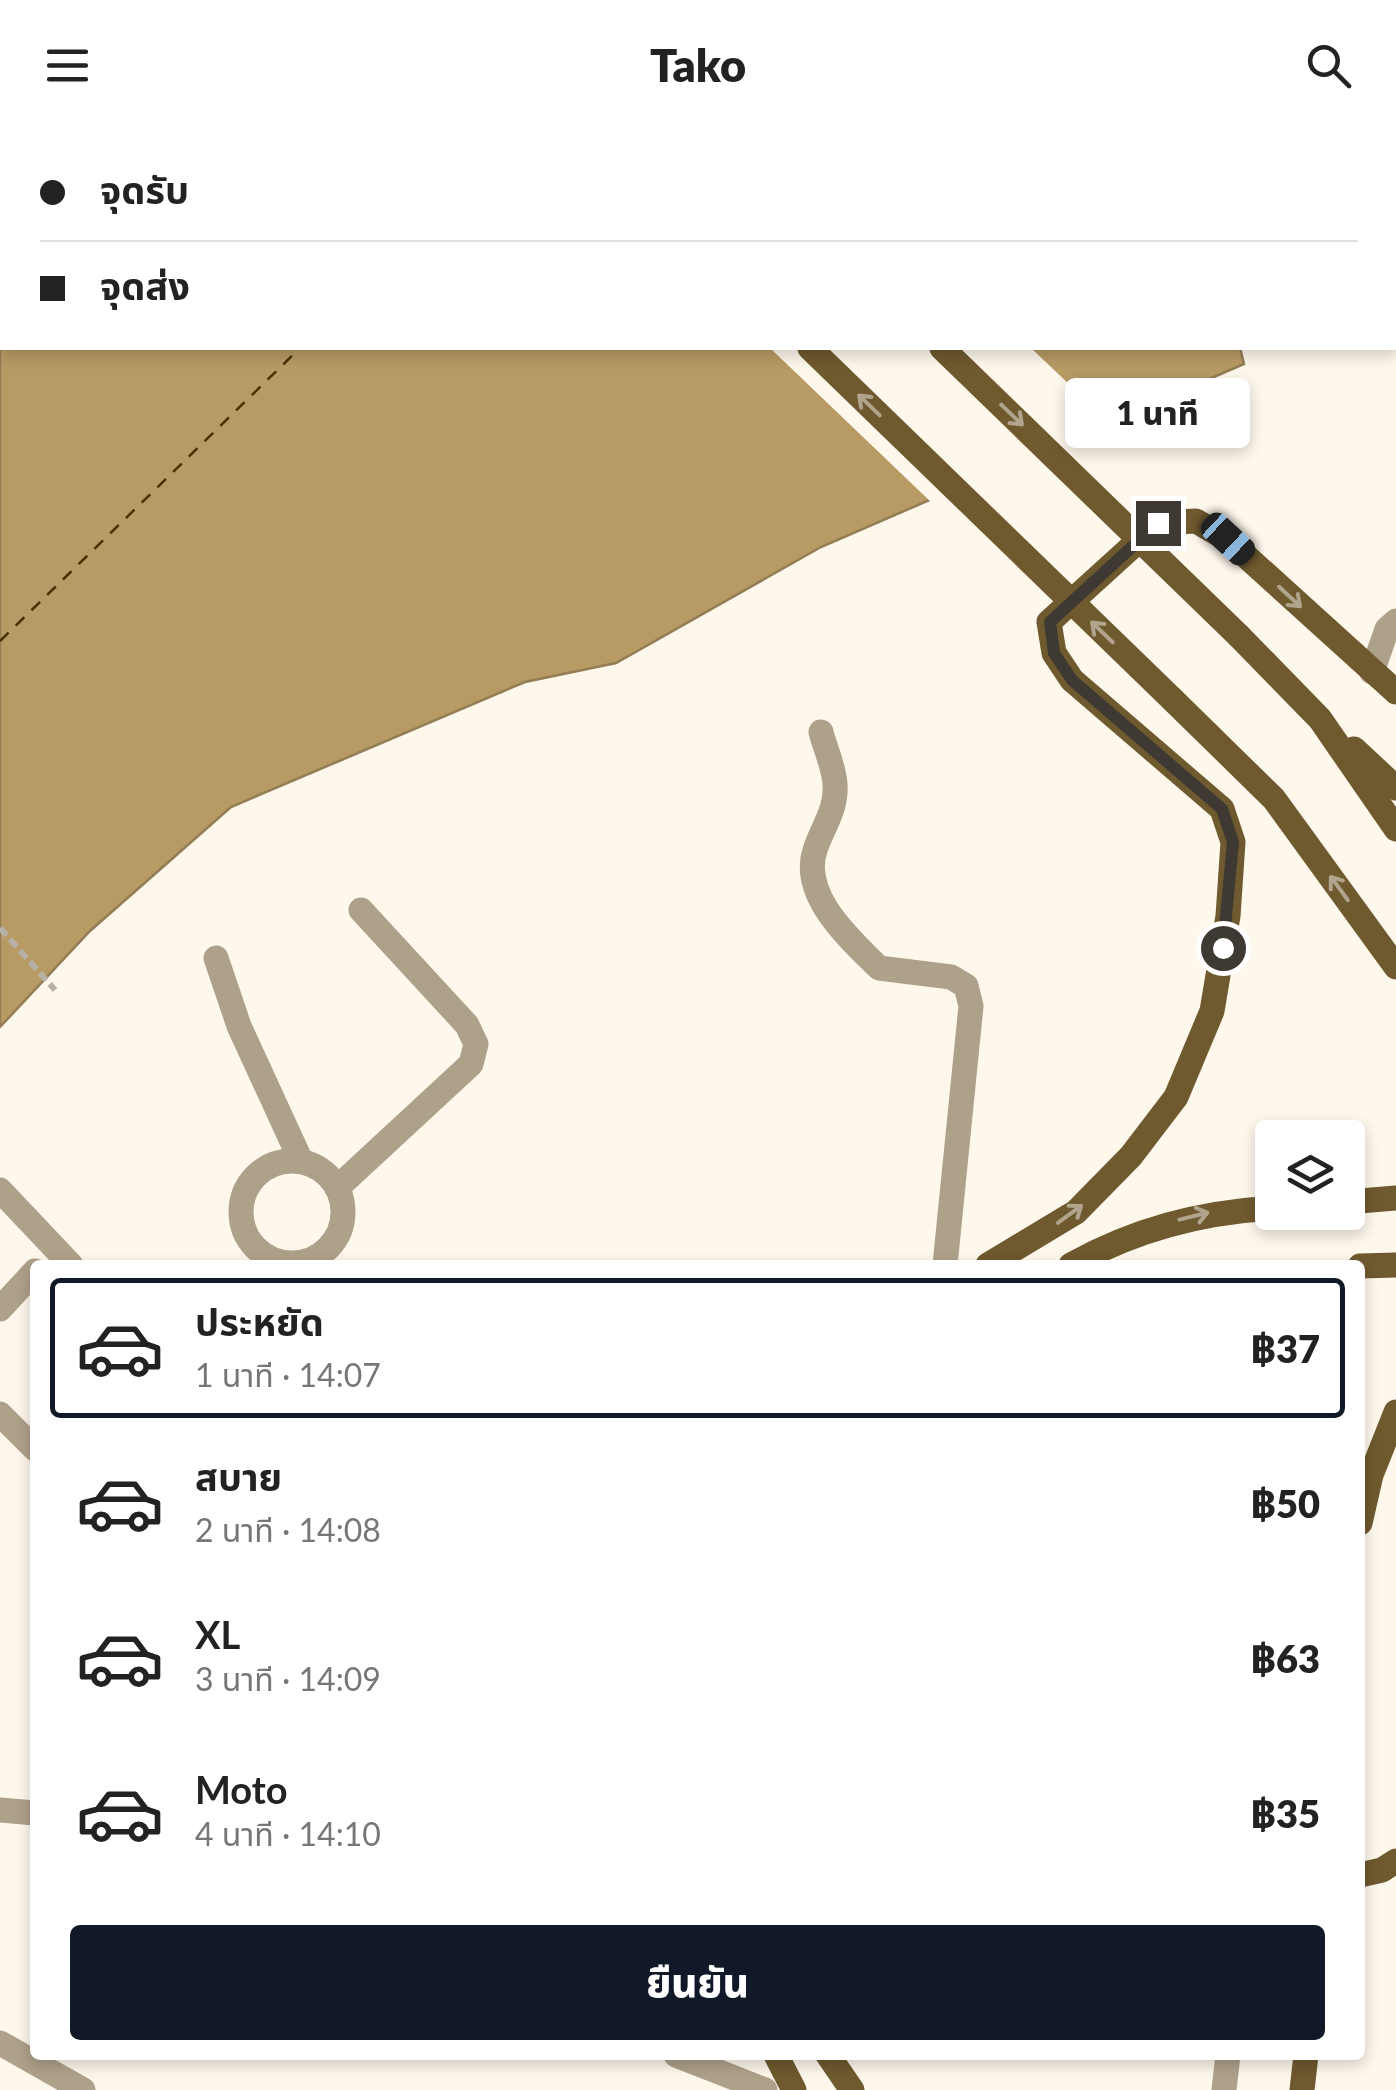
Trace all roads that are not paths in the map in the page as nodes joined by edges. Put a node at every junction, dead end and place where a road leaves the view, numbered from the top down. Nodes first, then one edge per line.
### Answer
1 (812, 350) edge
2 (944, 350) edge
3 (1396, 621) edge
4 (1372, 672) junction
5 (1396, 692) edge
6 (1320, 719) junction
7 (820, 732) dead end
8 (1396, 788) edge
9 (1396, 829) edge
10 (361, 910) dead end
11 (216, 958) dead end
12 (1396, 967) edge
13 (301, 1161) junction
14 (337, 1188) junction
15 (0, 1190) edge
16 (1396, 1198) edge
17 (1365, 1201) edge
18 (1255, 1209) edge
19 (56, 1260) edge
20 (274, 1260) edge
21 (304, 1260) edge
22 (946, 1260) edge
23 (996, 1260) edge
24 (1081, 1260) edge
25 (1396, 1265) edge
26 (1365, 1266) edge
27 (30, 1276) edge
28 (0, 1309) edge
29 (1396, 1412) edge
30 (0, 1414) edge
31 (30, 1444) edge
32 (1365, 1501) edge
33 (0, 1810) edge
34 (30, 1813) edge
35 (1396, 1861) edge
36 (1365, 1874) edge
37 (0, 2042) edge
38 (30, 2059) edge
39 (31, 2060) edge
40 (689, 2060) edge
41 (779, 2060) edge
42 (831, 2060) edge
43 (1227, 2060) edge
44 (1305, 2060) edge
45 (83, 2090) edge
46 (765, 2090) edge
47 (794, 2090) edge
48 (852, 2090) edge
49 (1224, 2090) edge
50 (1302, 2090) edge

12 -> 1 main road, bridge
2 -> 6 main road, bridge
3 - 4 street
4 - 5 main road
23 -> 4 main road
6 - 8 main road
6 - 9 main road
7 - 22 street
10 - 14 street
11 - 13 street
13 - 14 street
13 - 20 street
14 - 21 street
15 - 19 street
16 - 17 main road
24 -> 18 main road
25 - 26 main road
27 - 28 street
29 - 32 main road
30 - 31 street
33 - 34 street
35 - 36 main road
37 - 38 street
39 - 45 street
40 - 46 street
41 - 47 main road
42 - 48 main road
43 - 49 street
44 - 50 main road

